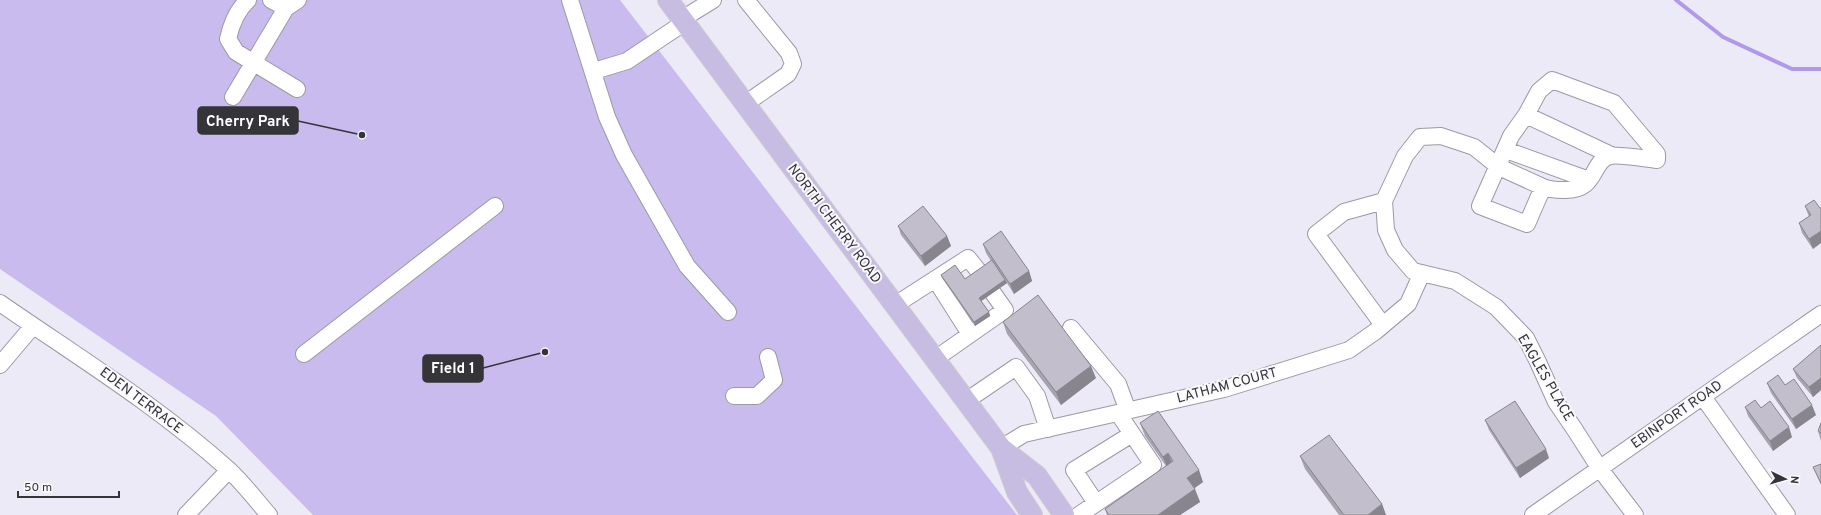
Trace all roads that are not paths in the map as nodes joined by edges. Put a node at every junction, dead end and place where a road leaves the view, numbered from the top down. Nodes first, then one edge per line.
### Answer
1 (248, 0) edge
2 (271, 0) edge
3 (570, 0) edge
4 (668, 0) edge
5 (713, 0) edge
6 (746, 0) edge
7 (292, 4) edge
8 (683, 21) junction
9 (254, 61) junction
10 (594, 71) junction
11 (297, 89) dead end
12 (233, 97) dead end
13 (745, 104) junction
14 (1526, 115) junction
15 (1506, 150) junction
16 (1611, 155) junction
17 (1499, 167) junction
18 (1589, 180) junction
19 (1543, 188) junction
20 (1384, 201) junction
21 (495, 206) dead end
22 (1422, 273) junction
23 (935, 279) junction
24 (964, 280) edge
25 (990, 298) dead end
26 (0, 303) edge
27 (895, 305) junction
28 (728, 312) dead end
29 (1821, 314) edge
30 (33, 326) junction
31 (1383, 326) junction
32 (1071, 328) dead end
33 (970, 334) junction
34 (304, 354) dead end
35 (768, 357) dead end
36 (935, 359) junction
37 (0, 365) edge
38 (734, 396) dead end
39 (1703, 397) junction
40 (966, 401) junction
41 (1123, 412) junction
42 (1048, 428) junction
43 (1132, 434) junction
44 (1001, 448) junction
45 (1600, 469) junction
46 (229, 470) junction
47 (1096, 503) junction
48 (186, 515) edge
49 (269, 515) edge
50 (1032, 515) edge
51 (1064, 515) edge
52 (1078, 515) edge
53 (1533, 515) edge
54 (1635, 515) edge
55 (1787, 515) edge

1 - 9 street
2 - 7 street
3 - 10 street
4 - 8 main road, NORTH CHERRY ROAD
5 - 8 street
6 - 13 street
7 - 9 street
8 - 10 street
8 - 13 main road, NORTH CHERRY ROAD
9 - 11 street
9 - 12 street
10 - 28 street
13 - 27 main road, NORTH CHERRY ROAD
14 - 15 street
14 - 16 street
14 - 16 street
15 - 17 street
15 - 18 street
16 - 18 street
17 - 19 street, EAGLES PLACE
17 - 19 street
17 - 20 street, EAGLES PLACE
18 - 19 street
20 - 22 street, EAGLES PLACE
20 - 31 street
21 - 34 street
22 - 31 street, LATHAM COURT
22 - 45 street, EAGLES PLACE
23 - 24 street
23 - 27 street
23 - 33 street
25 - 33 street
26 - 30 street, EDEN TERRACE
27 - 36 main road, NORTH CHERRY ROAD
29 - 39 street, EBINPORT ROAD
30 - 37 street
30 - 46 street, EDEN TERRACE
31 - 41 street, LATHAM COURT
32 - 41 street
33 - 36 street
35 - 38 street
36 - 40 main road, NORTH CHERRY ROAD
39 - 45 street, EBINPORT ROAD
39 - 55 street
40 - 42 street
40 - 44 main road, NORTH CHERRY ROAD
41 - 42 street, LATHAM COURT
41 - 43 street
42 - 44 street, LATHAM COURT
43 - 47 street
43 - 47 street
44 - 50 main road, NORTH CHERRY ROAD
44 - 51 main road, NORTH CHERRY ROAD
45 - 53 street, EBINPORT ROAD
45 - 54 street, EAGLES PLACE
46 - 48 street
46 - 49 street, EDEN TERRACE
47 - 52 street

